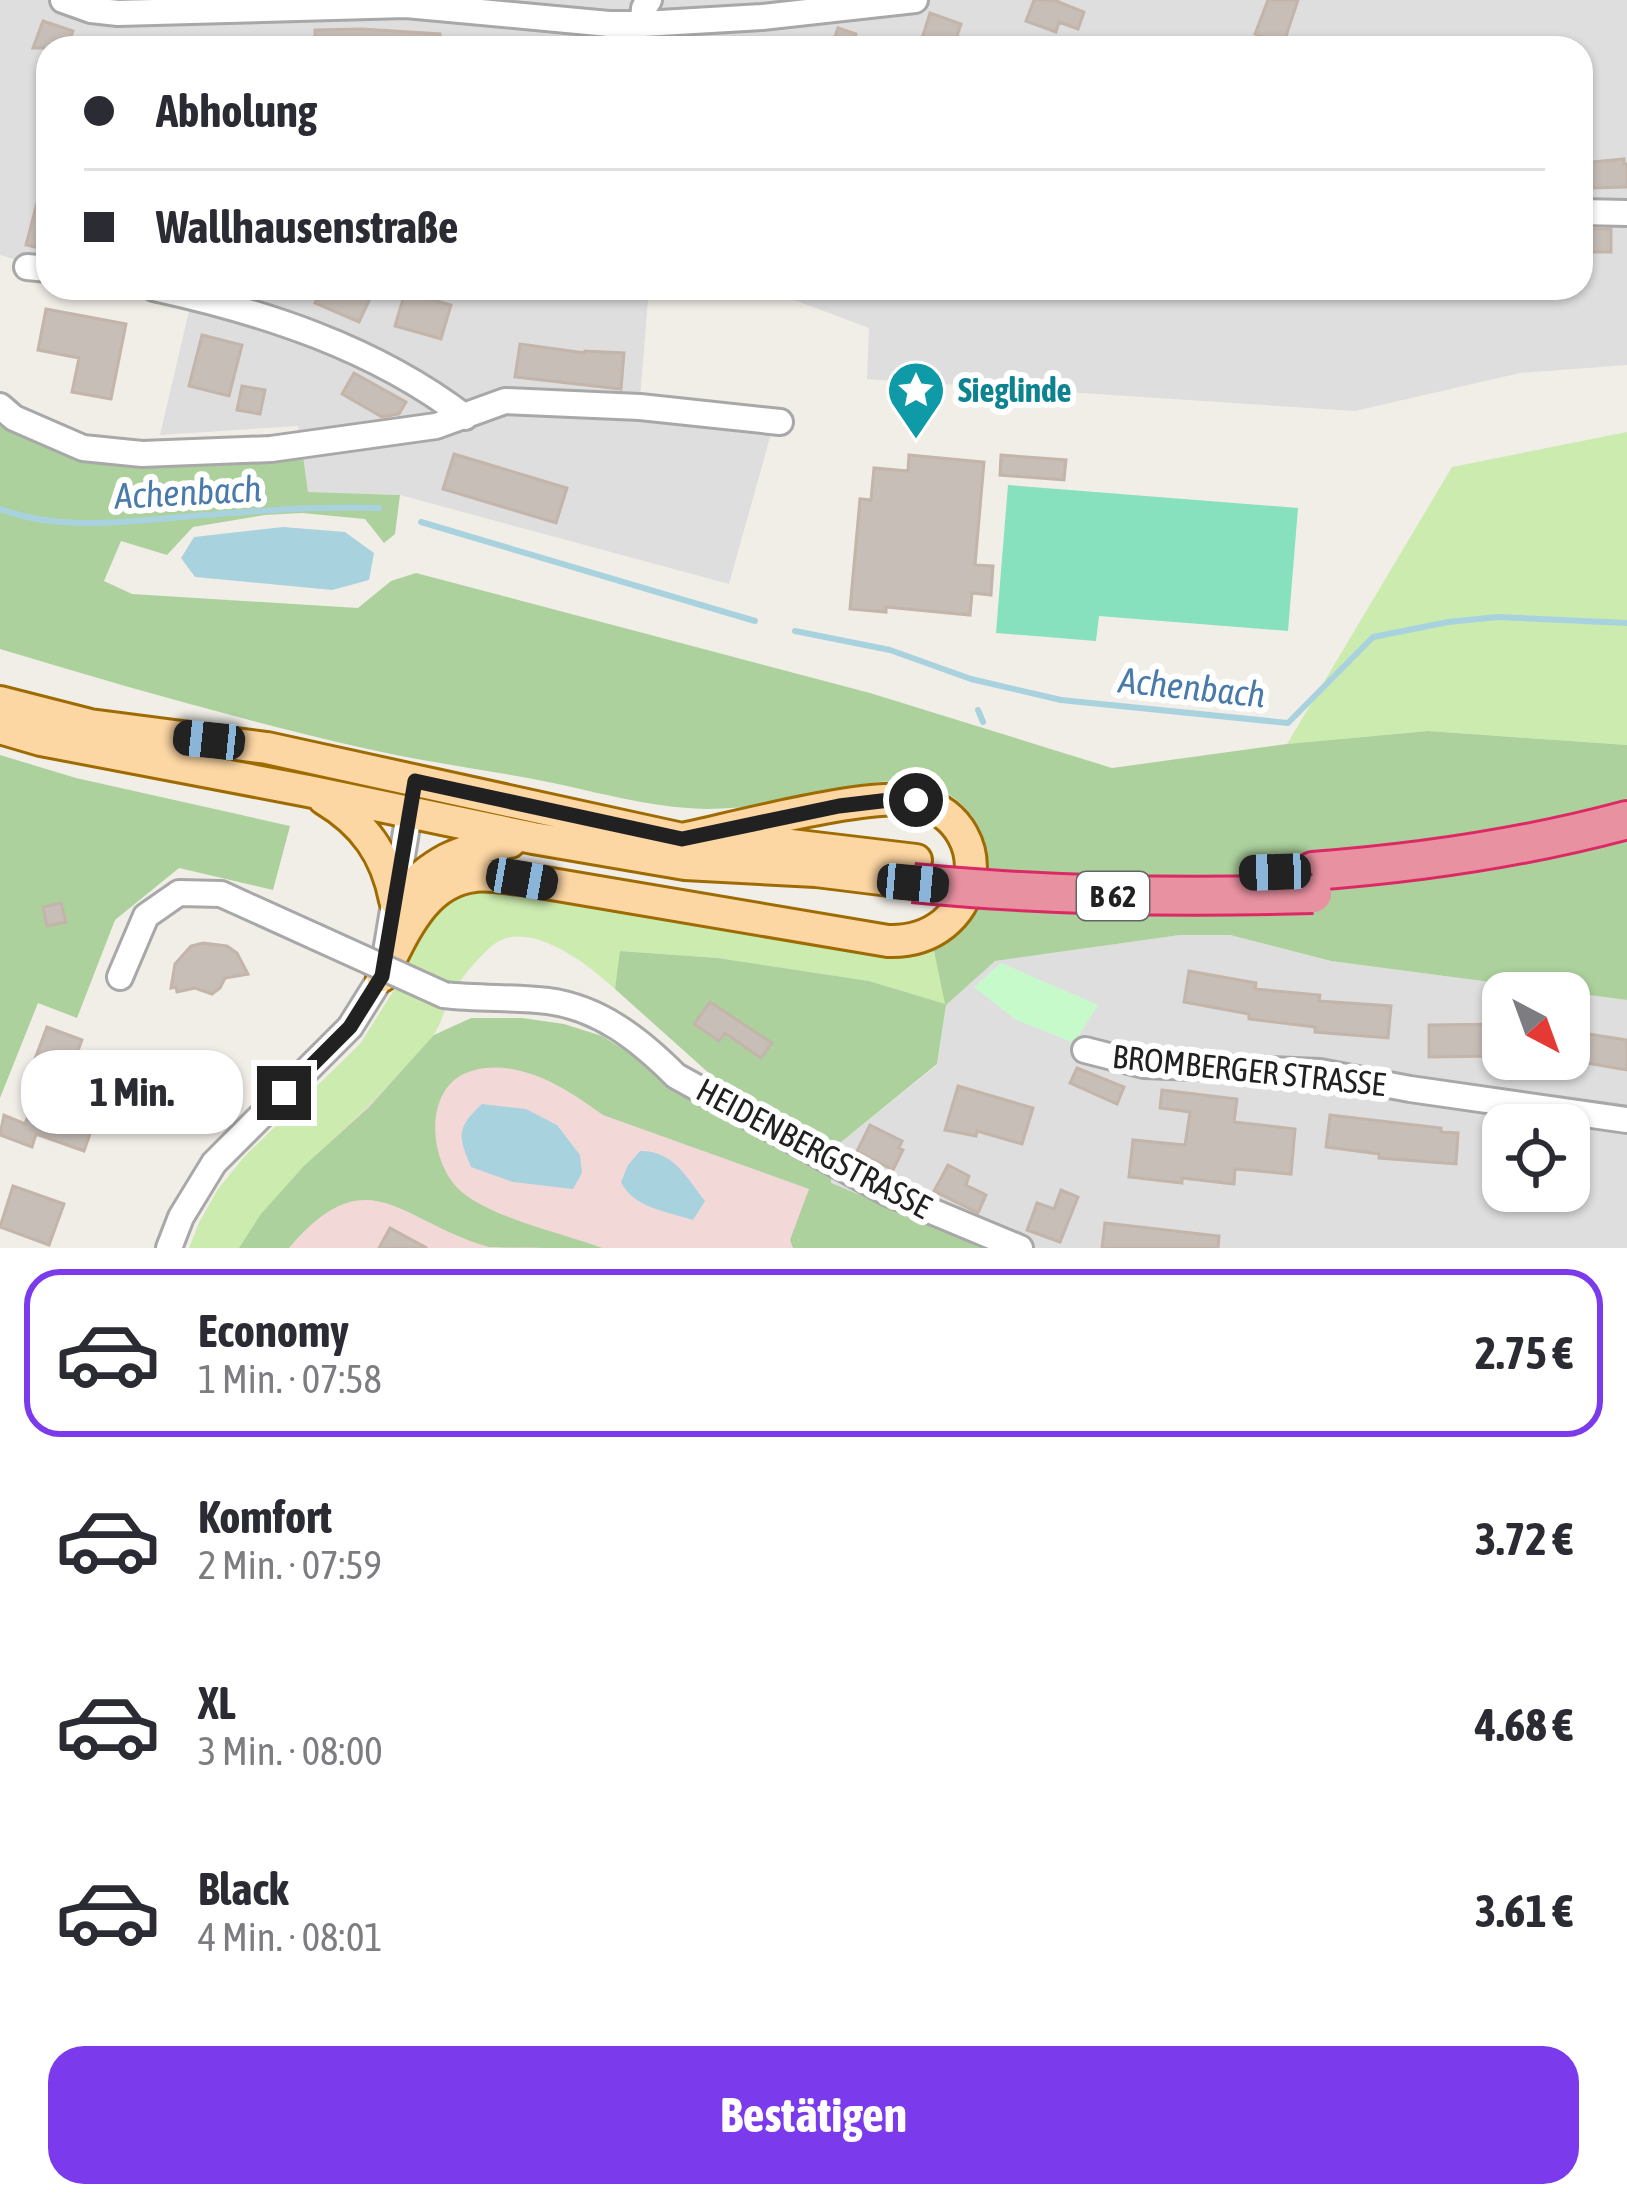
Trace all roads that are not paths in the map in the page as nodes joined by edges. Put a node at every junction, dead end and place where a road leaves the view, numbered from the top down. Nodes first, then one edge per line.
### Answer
1 (63, 0) edge
2 (915, 0) edge
3 (408, 3) edge
4 (479, 6) edge
5 (646, 12) edge
6 (611, 36) edge
7 (1593, 213) edge
8 (1627, 214) edge
9 (209, 300) edge
10 (0, 406) edge
11 (465, 417) junction
12 (780, 422) dead end
13 (0, 702) edge
14 (0, 728) edge
15 (415, 781) junction
16 (308, 791) junction
17 (410, 814) junction
18 (1627, 820) edge
19 (533, 838) junction
20 (682, 839) junction
21 (1627, 844) edge
22 (915, 871) junction
23 (395, 900) junction
24 (382, 976) junction
25 (120, 977) dead end
26 (1085, 1050) dead end
27 (1627, 1120) edge
28 (169, 1248) edge
29 (1020, 1248) edge

1 - 3 street
2 - 5 street
3 - 4 street
4 - 6 street
5 - 6 street
7 - 8 street
9 - 11 street
10 - 11 street
11 - 12 street
13 - 15 main road, B 62
14 - 16 main road, B 62
15 - 17 main road
15 - 20 main road, B 62
16 - 17 main road, B 62
16 - 23 main road
17 - 19 main road, B 62
17 - 23 street
18 - 22 highway, B 62
19 - 22 main road, B 62
19 - 23 main road
20 - 22 main road, B 62
20 - 24 main road
21 - 22 highway, B 62, bridge
23 - 24 street
24 - 28 street
25 - 29 street, HEIDENBERGSTRASSE, bridge
26 - 27 street, BROMBERGER STRASSE

